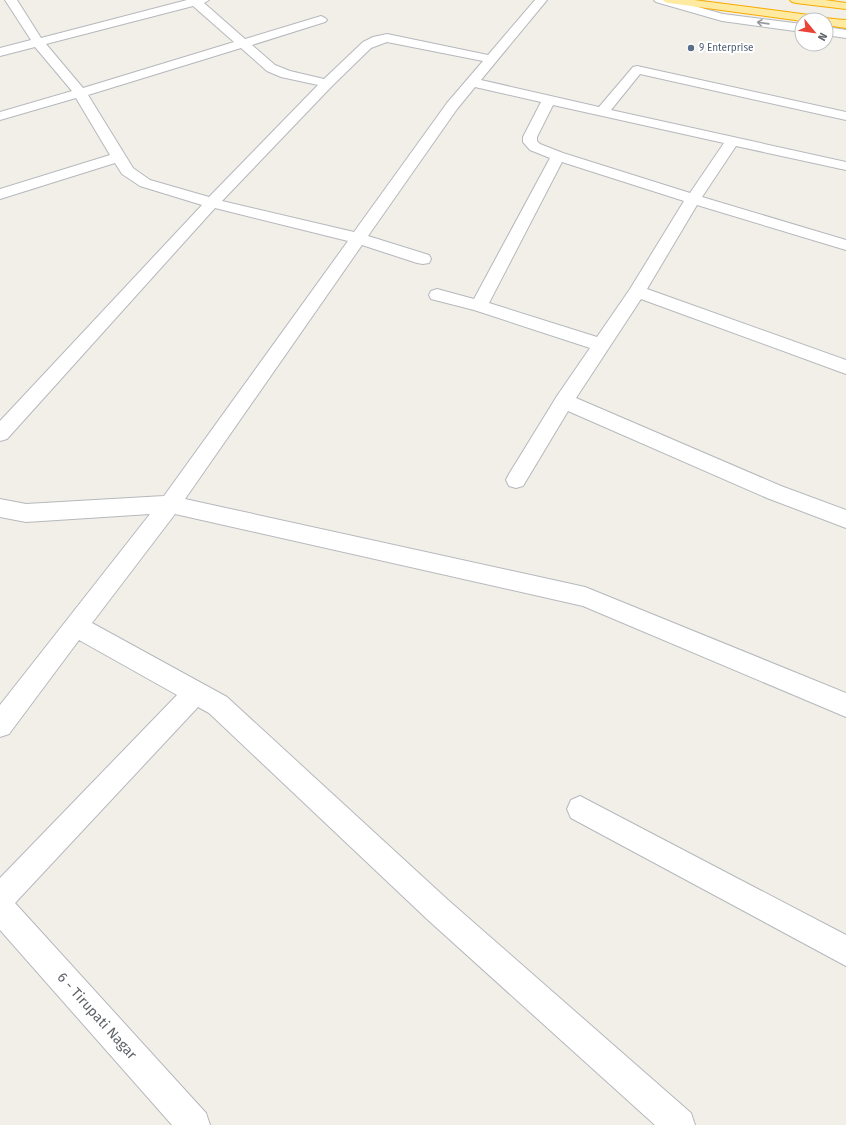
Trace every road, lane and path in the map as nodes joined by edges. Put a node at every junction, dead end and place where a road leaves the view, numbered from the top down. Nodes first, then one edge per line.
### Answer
1 (12, 0) edge
2 (540, 0) edge
3 (660, 0) edge
4 (669, 0) edge
5 (796, 0) edge
6 (197, 1) edge
7 (0, 3) edge
8 (846, 6) edge
9 (794, 17) edge
10 (321, 20) dead end
11 (834, 22) edge
12 (846, 24) edge
13 (794, 27) edge
14 (834, 32) edge
15 (846, 34) edge
16 (38, 42) junction
17 (245, 44) junction
18 (0, 52) edge
19 (491, 58) junction
20 (472, 82) junction
21 (327, 83) junction
22 (80, 93) junction
23 (549, 100) junction
24 (602, 112) junction
25 (0, 116) edge
26 (846, 116) edge
27 (732, 141) junction
28 (558, 156) junction
29 (118, 157) junction
30 (846, 166) edge
31 (0, 194) edge
32 (693, 199) junction
33 (212, 203) junction
34 (358, 238) junction
35 (845, 242) edge
36 (422, 259) dead end
37 (637, 292) junction
38 (437, 295) dead end
39 (480, 306) junction
40 (601, 345) junction
41 (846, 367) edge
42 (564, 401) junction
43 (0, 434) edge
44 (516, 480) dead end
45 (170, 504) junction
46 (0, 508) edge
47 (846, 519) edge
48 (76, 626) junction
49 (196, 692) junction
50 (846, 705) edge
51 (0, 725) edge
52 (580, 809) dead end
53 (0, 898) edge
54 (0, 908) edge
55 (846, 951) edge
56 (194, 1125) edge
57 (679, 1125) edge

1 - 7 street
1 - 16 street
2 - 19 street
13 -> 3 street
4 - 9 highway
5 - 8 highway
6 - 16 street
6 - 17 street
10 - 17 street
11 - 12 highway
14 - 15 street
16 - 18 street
16 - 22 street
17 - 21 street
17 - 22 street
19 - 20 street
19 - 21 street
20 - 23 street
20 - 34 street
21 - 33 street
22 - 25 street
22 - 29 street
23 - 24 street
23 - 28 street
24 - 26 street
24 - 27 street
27 - 30 street
27 - 32 street
28 - 32 street
28 - 39 street
29 - 31 street
29 - 33 street
32 - 35 street
32 - 37 street
33 - 34 street
33 - 43 street
34 - 36 street
34 - 45 street
37 - 40 street
37 - 41 street
38 - 39 street
39 - 40 street
40 - 42 street
42 - 44 street
42 - 47 street
45 - 46 street
45 - 48 street
45 - 50 street
48 - 49 street
48 - 51 street
49 - 53 street
49 - 57 street
52 - 55 street
54 - 56 street, 6 - Tirupati Nagar

